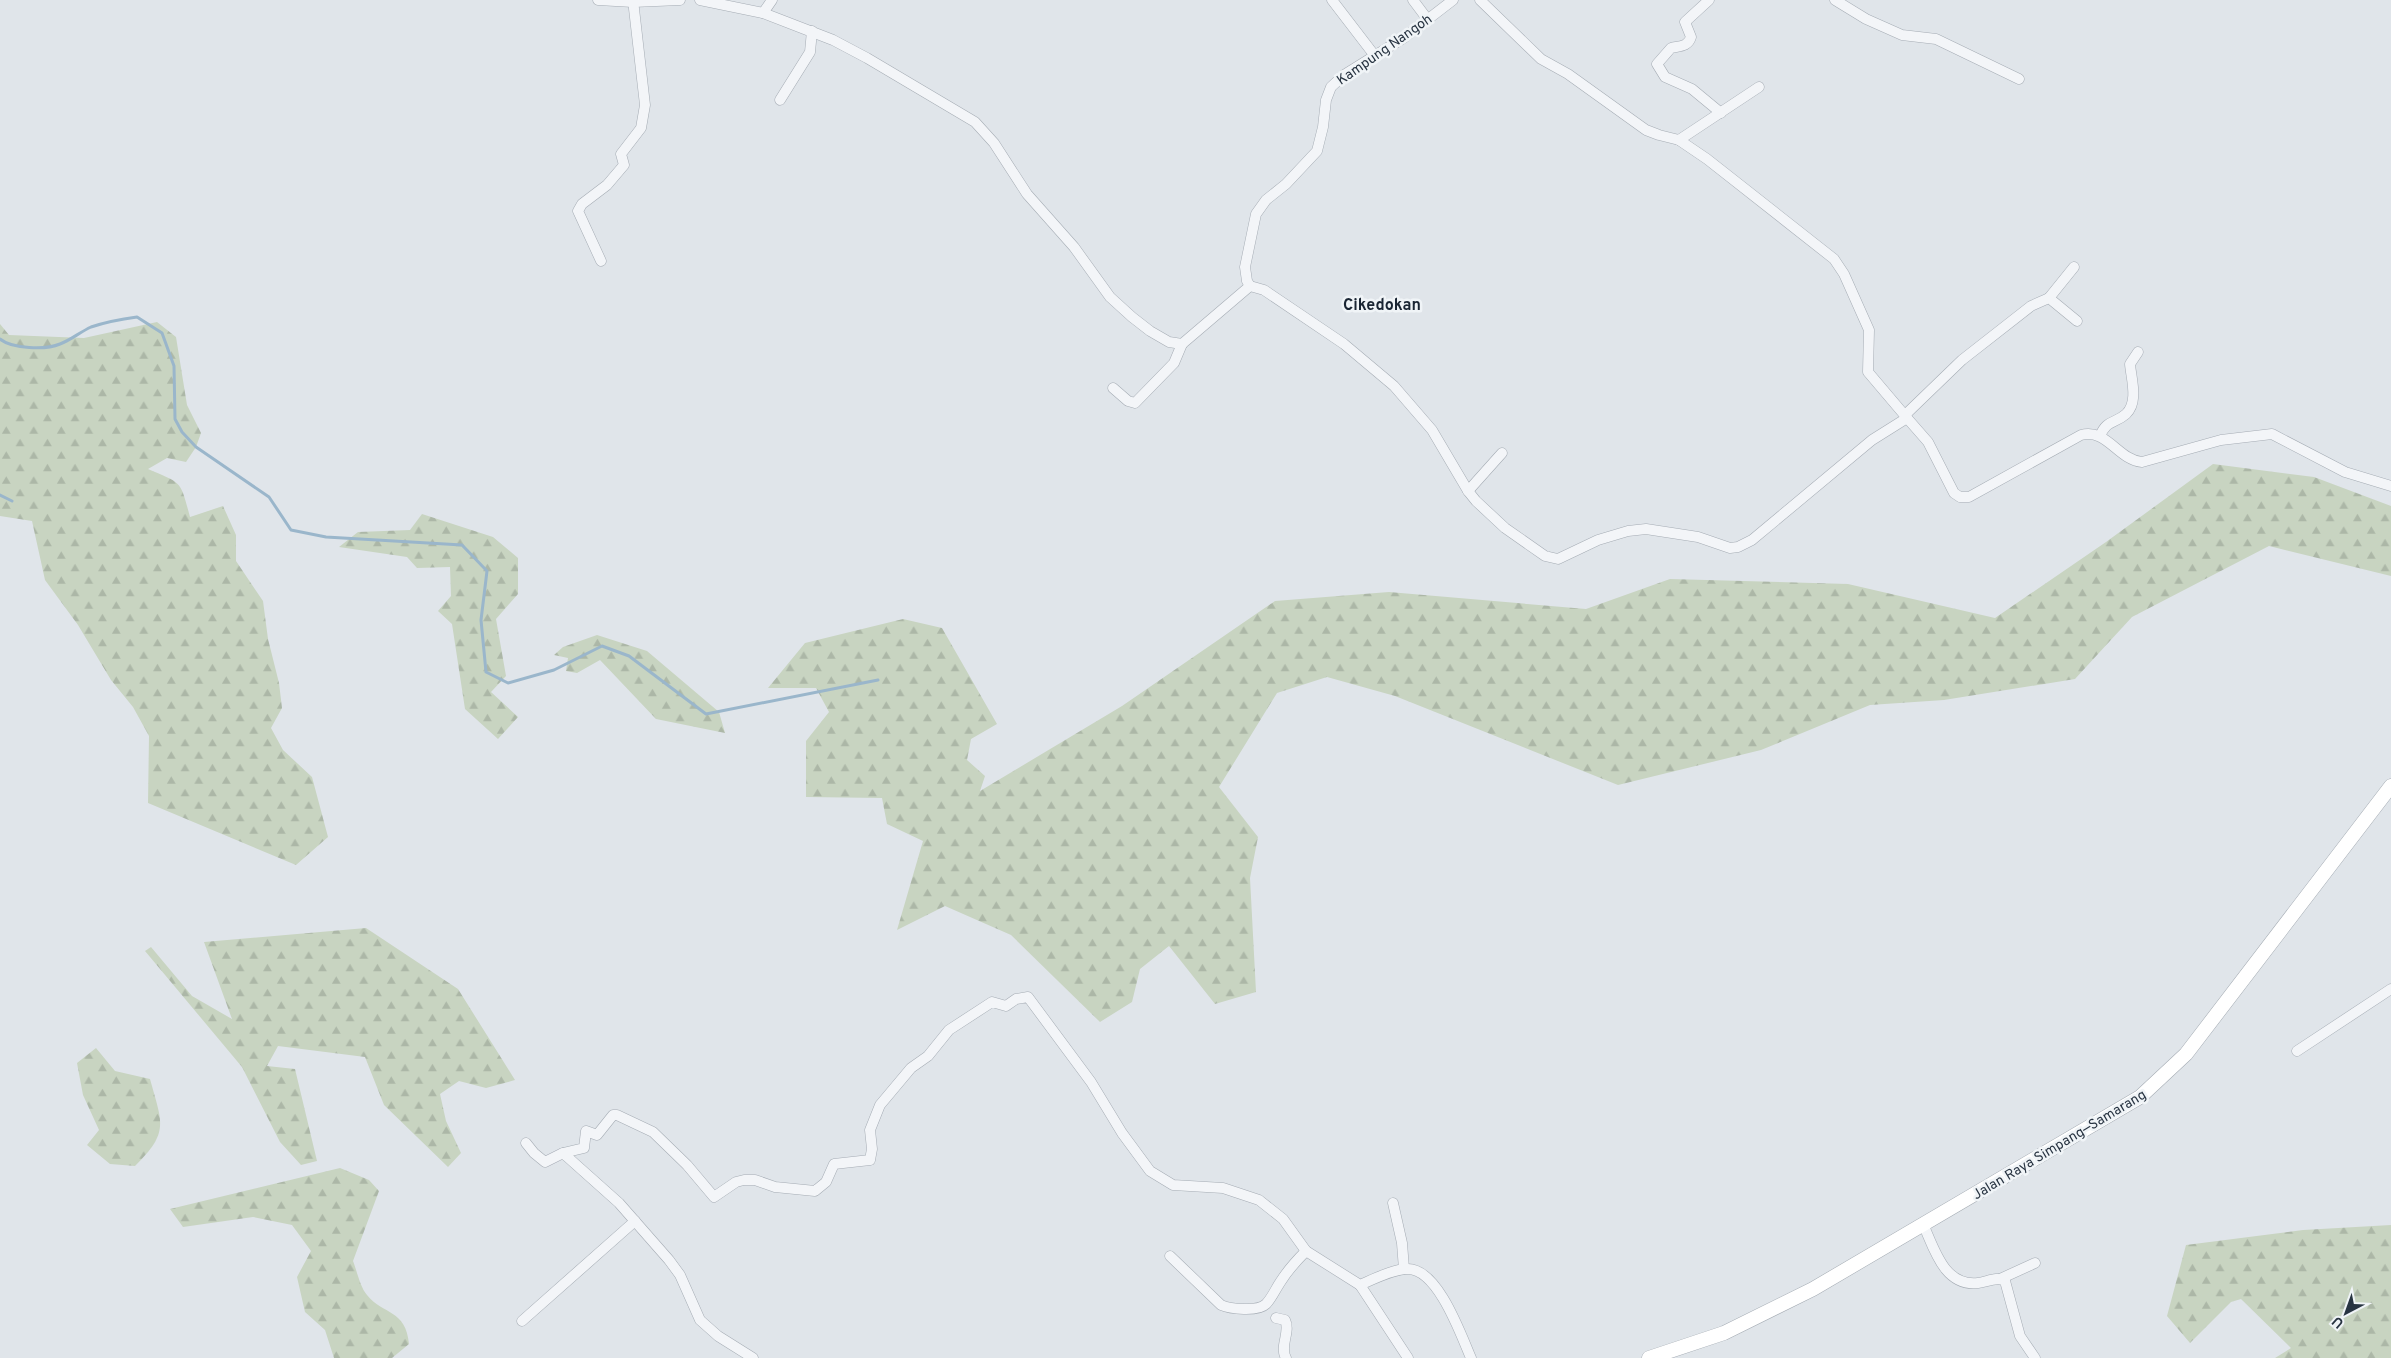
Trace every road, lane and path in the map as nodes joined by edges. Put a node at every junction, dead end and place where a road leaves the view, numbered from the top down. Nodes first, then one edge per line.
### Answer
1 (598, 0) edge
2 (680, 0) edge
3 (700, 0) edge
4 (772, 0) edge
5 (1332, 0) edge
6 (1413, 0) edge
7 (1453, 0) edge
8 (1480, 0) edge
9 (1709, 0) edge
10 (1835, 0) edge
11 (633, 1) edge
12 (763, 13) junction
13 (1428, 20) junction
14 (812, 31) junction
15 (1375, 56) junction
16 (2019, 79) dead end
17 (1759, 87) dead end
18 (780, 100) dead end
19 (1721, 113) junction
20 (1679, 140) junction
21 (601, 261) dead end
22 (2074, 267) dead end
23 (1250, 286) junction
24 (2049, 298) junction
25 (2077, 321) dead end
26 (1182, 344) junction
27 (2138, 352) dead end
28 (1113, 388) dead end
29 (1906, 416) junction
30 (2100, 436) junction
31 (1502, 452) dead end
32 (2391, 486) edge
33 (1468, 491) junction
34 (2391, 786) edge
35 (2391, 989) edge
36 (2297, 1051) dead end
37 (526, 1143) dead end
38 (563, 1153) junction
39 (1393, 1203) dead end
40 (635, 1221) junction
41 (1918, 1227) junction
42 (1306, 1251) junction
43 (1170, 1256) dead end
44 (2035, 1263) dead end
45 (1404, 1269) junction
46 (2000, 1279) junction
47 (1360, 1285) junction
48 (1276, 1318) dead end
49 (522, 1321) dead end
50 (753, 1358) edge
51 (1286, 1358) edge
52 (1408, 1358) edge
53 (1471, 1358) edge
54 (1649, 1358) edge
55 (2035, 1358) edge

1 - 11 street
2 - 11 street
3 - 12 street
4 - 12 street
5 - 15 street
6 - 13 street
7 - 13 street, Kampung Nangoh
8 - 20 street
9 - 19 street
10 - 16 street
11 - 21 street
12 - 14 street
13 - 15 street, Kampung Nangoh
14 - 18 street
14 - 26 street
15 - 23 street, Kampung Nangoh
17 - 19 street
19 - 20 street
20 - 29 street
22 - 24 street
23 - 26 street
23 - 33 street
24 - 25 street
24 - 29 street
26 - 28 street
27 - 30 street
29 - 30 street
29 - 33 street
30 - 32 street
31 - 33 street
34 - 41 main road, Jalan Raya Simpang—Samarang
35 - 36 street
37 - 38 street
38 - 40 street
38 - 42 street
39 - 45 street
40 - 49 street
40 - 50 street
41 - 46 street
41 - 54 main road, Jalan Raya Simpang—Samarang
42 - 43 street
42 - 47 street
44 - 46 street
45 - 47 street
45 - 53 street
46 - 55 street
47 - 52 street
48 - 51 street

